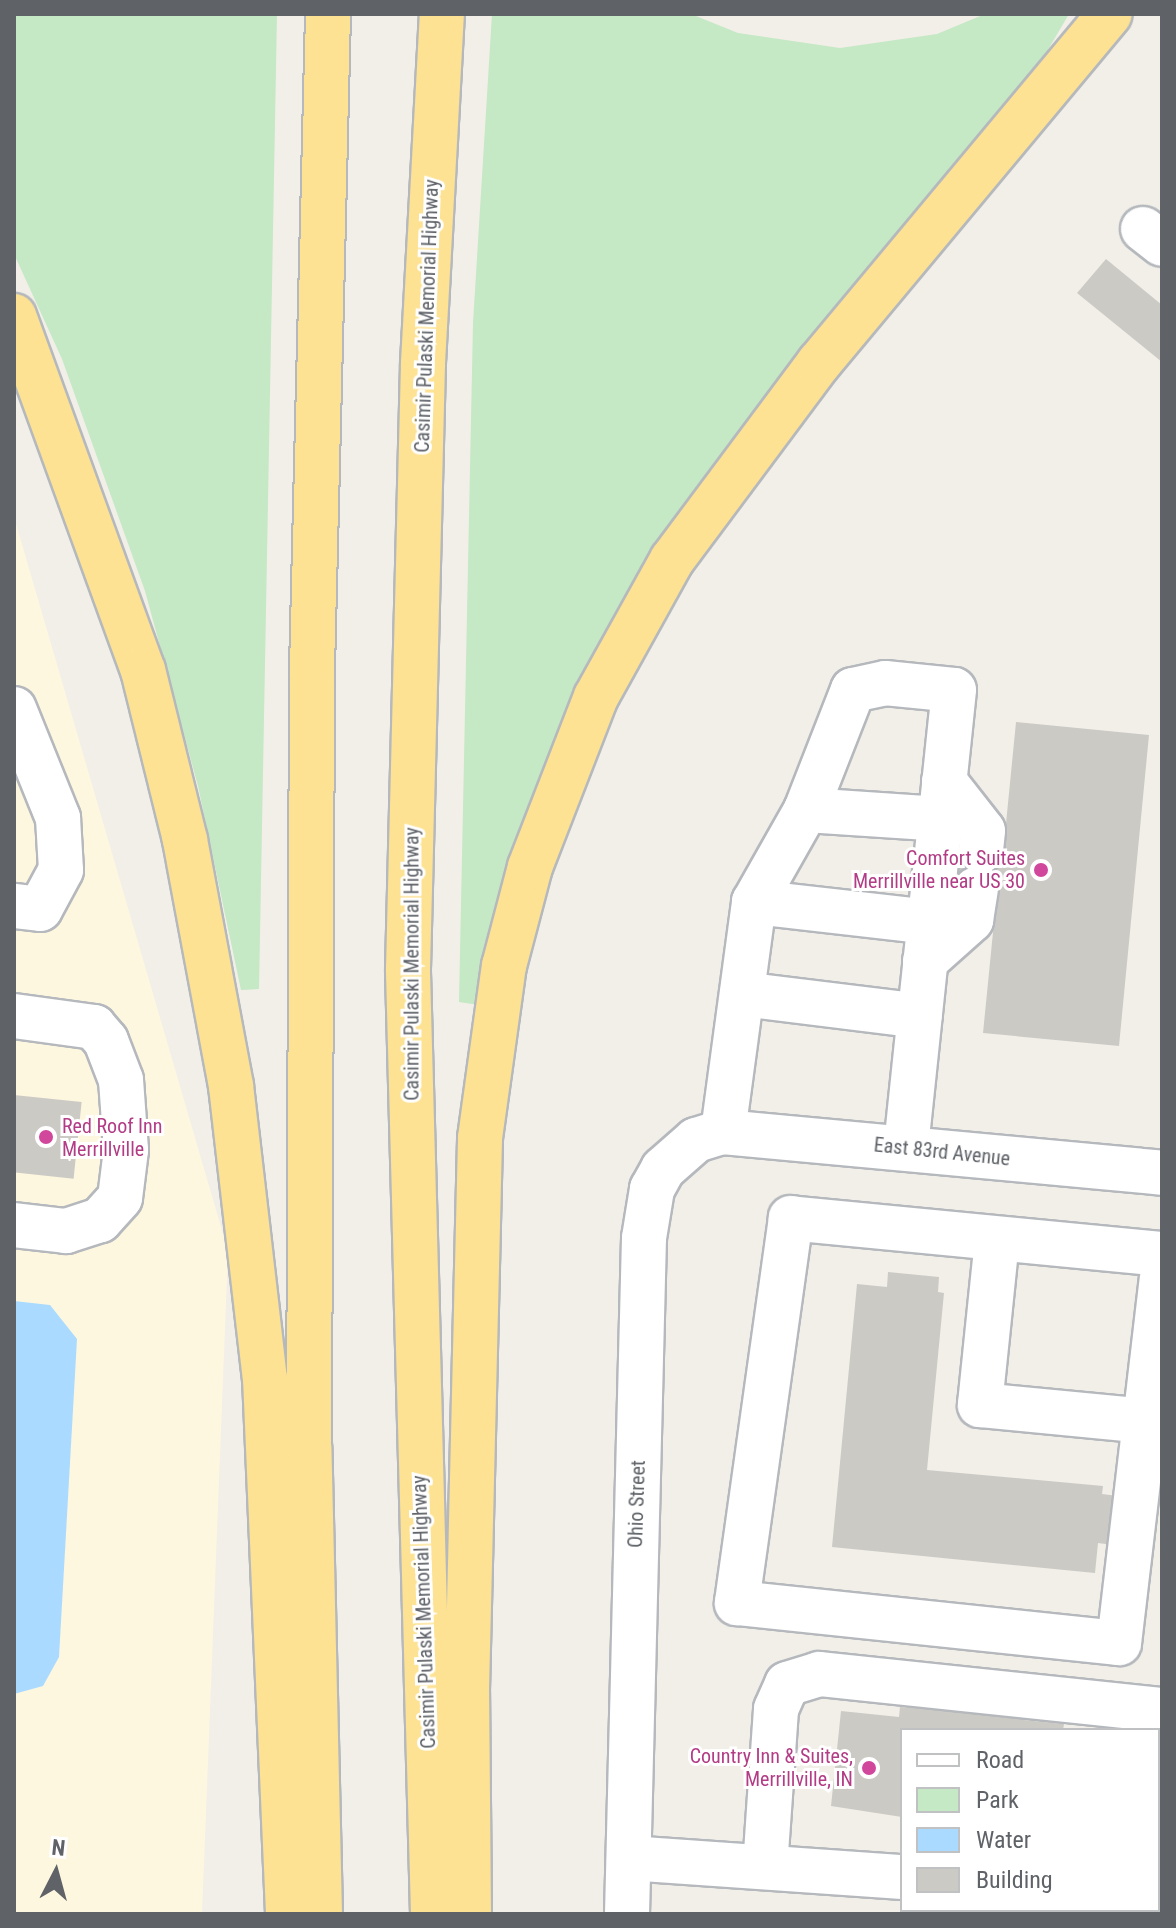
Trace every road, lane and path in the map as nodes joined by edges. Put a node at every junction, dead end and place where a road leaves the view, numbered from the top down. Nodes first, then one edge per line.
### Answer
1 (328, 14) edge
2 (442, 14) edge
3 (1110, 14) edge
4 (14, 316) edge
5 (14, 709) edge
6 (942, 800) junction
7 (806, 810) junction
8 (754, 902) junction
9 (14, 906) edge
10 (927, 941) junction
11 (742, 994) junction
12 (14, 1016) edge
13 (920, 1016) junction
14 (723, 1132) junction
15 (906, 1148) junction
16 (1162, 1173) edge
17 (14, 1225) edge
18 (997, 1240) junction
19 (1162, 1254) edge
20 (1162, 1279) edge
21 (1145, 1421) junction
22 (1162, 1710) edge
23 (629, 1858) junction
24 (765, 1867) junction
25 (900, 1877) edge
26 (288, 1914) edge
27 (320, 1914) edge
28 (433, 1914) edge
29 (469, 1914) edge
30 (627, 1914) edge

1 - 27 highway
2 - 28 highway, Casimir Pulaski Memorial Highway
3 - 29 highway
4 - 26 highway
5 - 9 street
6 - 7 street
6 - 7 street
6 - 10 street
6 - 10 street
7 - 8 street
8 - 10 street
8 - 11 street
10 - 13 street
11 - 13 street
11 - 14 street
12 - 17 street
13 - 15 street
14 - 15 street, East 83rd Avenue
14 - 23 street, Ohio Street
15 - 16 street, East 83rd Avenue
18 - 19 street
18 - 21 street
18 - 21 street
20 - 21 street
22 - 24 street
23 - 24 street
23 - 30 street, Ohio Street
24 - 25 street

